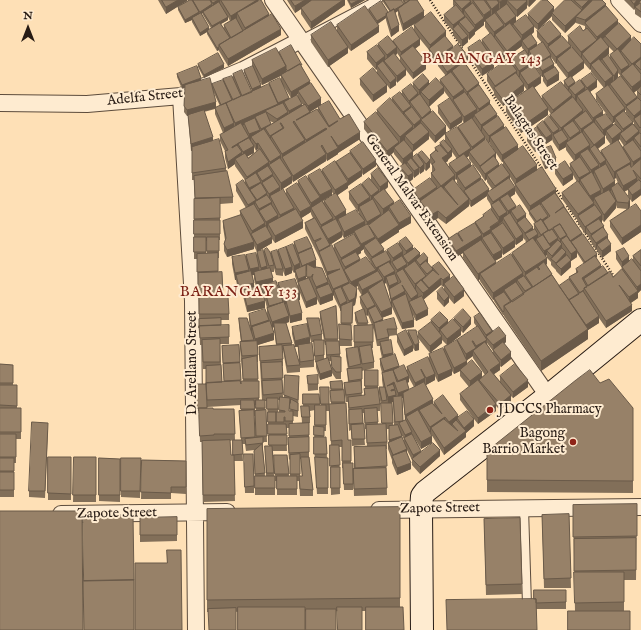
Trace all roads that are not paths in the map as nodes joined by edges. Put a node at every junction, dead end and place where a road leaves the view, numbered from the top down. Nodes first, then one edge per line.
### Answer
1 (273, 0) edge
2 (378, 0) edge
3 (619, 0) edge
4 (641, 24) edge
5 (301, 40) junction
6 (181, 96) junction
7 (0, 104) edge
8 (641, 320) edge
9 (548, 396) junction
10 (641, 507) edge
11 (524, 508) junction
12 (366, 510) edge
13 (421, 510) junction
14 (194, 512) junction
15 (241, 512) edge
16 (48, 515) edge
17 (527, 605) edge
18 (196, 630) edge
19 (422, 630) edge

1 - 5 street, General Malvar Extension
2 - 5 lane
3 - 4 street
5 - 6 street, Adelfa Street
5 - 9 street, General Malvar Extension
6 - 7 street, Adelfa Street
6 - 14 street, D. Arellano Street
8 - 9 street
9 - 13 street
10 - 11 street, Zapote Street
11 - 13 street, Zapote Street
11 - 17 lane
12 - 13 street, Zapote Street
13 - 19 street
14 - 15 street, Zapote Street
14 - 16 street, Zapote Street
14 - 18 street, D. Arellano Street

